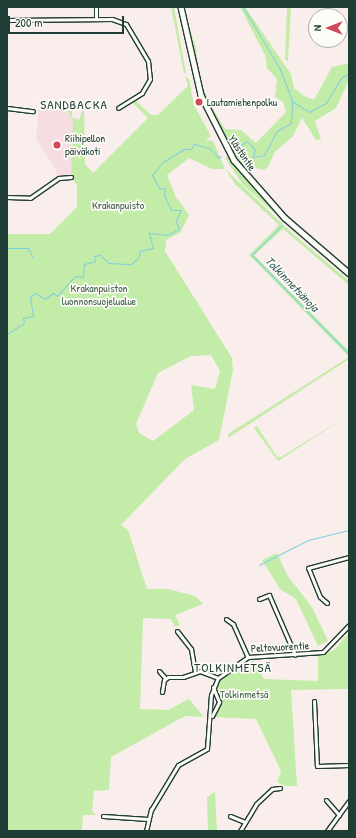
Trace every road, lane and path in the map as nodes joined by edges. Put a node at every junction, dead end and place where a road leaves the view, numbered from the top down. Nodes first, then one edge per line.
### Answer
1 (96, 7) edge
2 (181, 7) edge
3 (96, 19) junction
4 (7, 20) edge
5 (7, 108) edge
6 (118, 108) dead end
7 (33, 111) dead end
8 (71, 177) dead end
9 (7, 198) edge
10 (349, 273) edge
11 (349, 557) edge
12 (259, 599) dead end
13 (327, 603) dead end
14 (226, 619) dead end
15 (349, 625) edge
16 (177, 631) dead end
17 (295, 655) junction
18 (248, 657) junction
19 (159, 671) dead end
20 (195, 671) junction
21 (165, 678) junction
22 (218, 678) junction
23 (213, 687) junction
24 (162, 692) dead end
25 (314, 701) dead end
26 (211, 717) junction
27 (349, 765) edge
28 (280, 788) dead end
29 (326, 800) dead end
30 (349, 801) edge
31 (339, 815) junction
32 (103, 816) dead end
33 (230, 816) dead end
34 (148, 819) junction
35 (245, 822) junction
36 (146, 831) edge
37 (240, 831) edge
38 (327, 831) edge

1 - 3 street
2 - 10 main road, Ylästöntie
3 - 4 street
3 - 6 street
5 - 7 street
8 - 9 street
11 - 13 street
12 - 17 street
14 - 18 street
15 - 17 street, Peltovuorentie
16 - 20 street
17 - 18 street, Peltovuorentie
18 - 22 street, Peltovuorentie
19 - 21 street
20 - 21 street
20 - 22 street
21 - 24 street
22 - 23 street, Peltovuorentie
23 - 26 street, Peltovuorentie
23 - 26 street, Peltovuorentie
25 - 27 street
26 - 34 street, Peltovuorentie
28 - 35 street
29 - 31 street
30 - 31 street
31 - 38 street
32 - 34 street
33 - 35 street
34 - 36 street, Peltovuorentie
35 - 37 street

